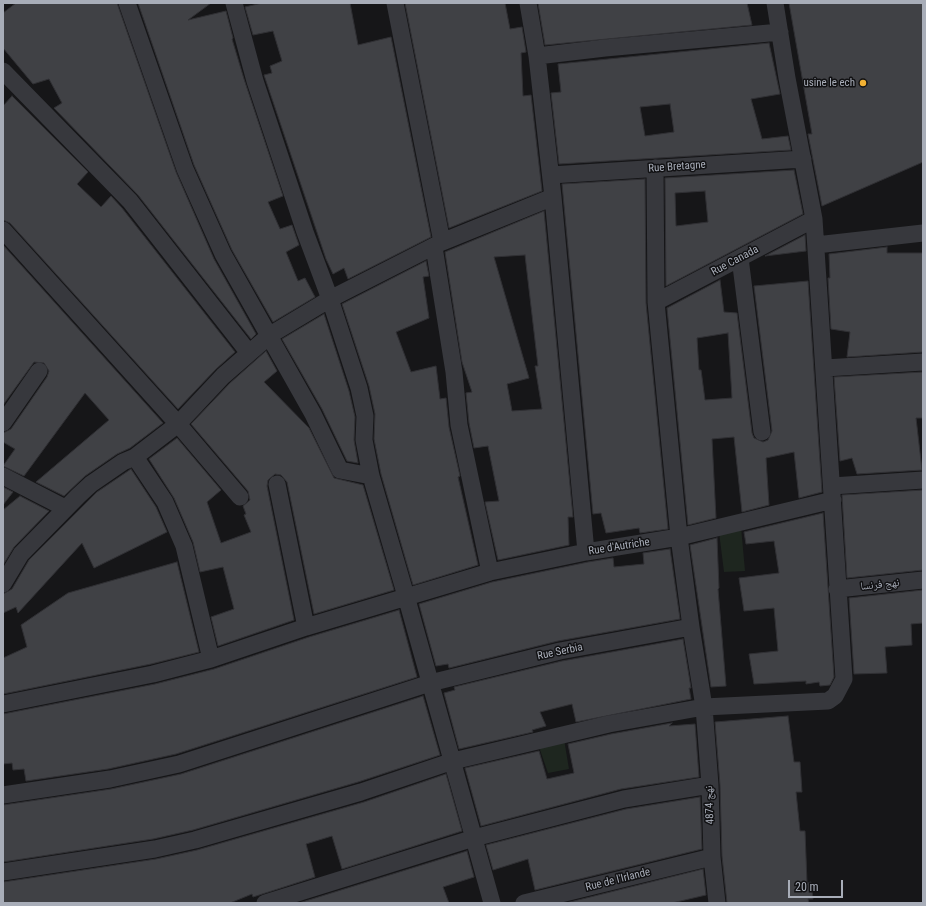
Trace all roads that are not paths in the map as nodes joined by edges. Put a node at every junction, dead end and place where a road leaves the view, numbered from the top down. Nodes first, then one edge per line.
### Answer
1 (127, 3) edge
2 (234, 3) edge
3 (395, 3) edge
4 (528, 3) edge
5 (775, 3) edge
6 (780, 32) junction
7 (537, 56) junction
8 (3, 71) edge
9 (803, 159) junction
10 (655, 168) junction
11 (551, 175) junction
12 (553, 197) junction
13 (814, 219) junction
14 (3, 230) edge
15 (923, 232) edge
16 (438, 245) junction
17 (816, 245) junction
18 (740, 258) junction
19 (330, 300) junction
20 (656, 302) junction
21 (270, 336) junction
22 (250, 353) junction
23 (923, 362) edge
24 (825, 368) junction
25 (39, 371) dead end
26 (3, 423) edge
27 (178, 424) junction
28 (762, 432) dead end
29 (135, 457) junction
30 (3, 476) edge
31 (371, 476) junction
32 (923, 480) edge
33 (277, 484) dead end
34 (832, 493) junction
35 (240, 498) dead end
36 (65, 508) junction
37 (679, 537) junction
38 (586, 552) junction
39 (490, 572) junction
40 (923, 580) edge
41 (3, 584) edge
42 (837, 589) junction
43 (406, 596) junction
44 (306, 627) junction
45 (691, 627) junction
46 (211, 659) junction
47 (430, 683) junction
48 (3, 704) edge
49 (704, 707) junction
50 (452, 761) junction
51 (710, 785) junction
52 (3, 795) edge
53 (474, 838) junction
54 (712, 857) junction
55 (3, 872) edge
56 (265, 903) edge
57 (492, 903) edge
58 (524, 903) edge
59 (717, 903) edge

1 - 21 street
2 - 19 street
3 - 16 street
4 - 7 street
5 - 6 street
6 - 7 street
6 - 9 street
7 - 11 street
8 - 22 street
9 - 10 street, Rue Bretagne
9 - 13 street
10 - 11 street, Rue Bretagne
10 - 20 street, نهج 4874
11 - 12 street
12 - 16 street
12 - 38 street
13 - 17 street
13 - 18 street, Rue Canada
14 - 27 street
15 - 17 street
16 - 19 street
16 - 39 street
17 - 24 street
18 - 20 street, Rue Canada
18 - 28 street
19 - 21 street
19 - 31 street
20 - 37 street, نهج 4874
21 - 22 street
21 - 31 street
22 - 27 street
23 - 24 street
24 - 34 street
25 - 26 street
27 - 29 street
27 - 35 street
29 - 36 street
29 - 46 street
30 - 36 street
31 - 43 street
32 - 34 street, Rue d'Autriche
33 - 44 street
34 - 37 street, Rue d'Autriche
34 - 42 street
36 - 41 street
37 - 38 street, Rue d'Autriche
37 - 45 street, نهج 4874
38 - 39 street, Rue d'Autriche
39 - 43 street, Rue d'Autriche
40 - 42 street, نهج فرنسا
42 - 49 street
43 - 44 street, Rue d'Autriche
43 - 47 street
44 - 46 street, Rue d'Autriche
45 - 47 street, Rue Serbia
45 - 49 street, نهج 4874
46 - 48 street, Rue d'Autriche
47 - 50 street
47 - 52 street, Rue Serbia
49 - 50 street
49 - 51 street, نهج 4874
50 - 53 street
50 - 55 street
51 - 53 street
51 - 54 street, نهج 4874
53 - 56 street
53 - 57 street
54 - 58 street, Rue de l'Irlande
54 - 59 street, نهج 4874

